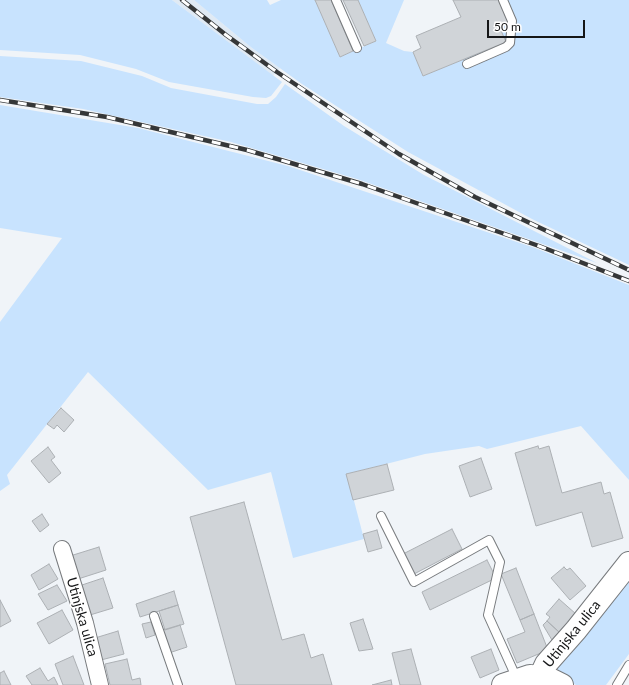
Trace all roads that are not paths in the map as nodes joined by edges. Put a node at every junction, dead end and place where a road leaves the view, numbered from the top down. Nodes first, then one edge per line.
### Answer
1 (336, 0) edge
2 (503, 0) edge
3 (357, 48) dead end
4 (467, 64) dead end
5 (381, 516) dead end
6 (62, 549) dead end
7 (629, 562) edge
8 (154, 616) dead end
9 (629, 665) edge
10 (540, 677) junction
11 (510, 682) edge
12 (100, 685) edge
13 (178, 685) edge
14 (562, 685) edge
15 (617, 685) edge

1 - 3 lane
2 - 4 lane
5 - 11 lane
6 - 12 street, Utinjska ulica
7 - 10 street, Utinjska ulica
8 - 13 lane
9 - 15 lane
10 - 11 street, Utinjska ulica
10 - 14 street

